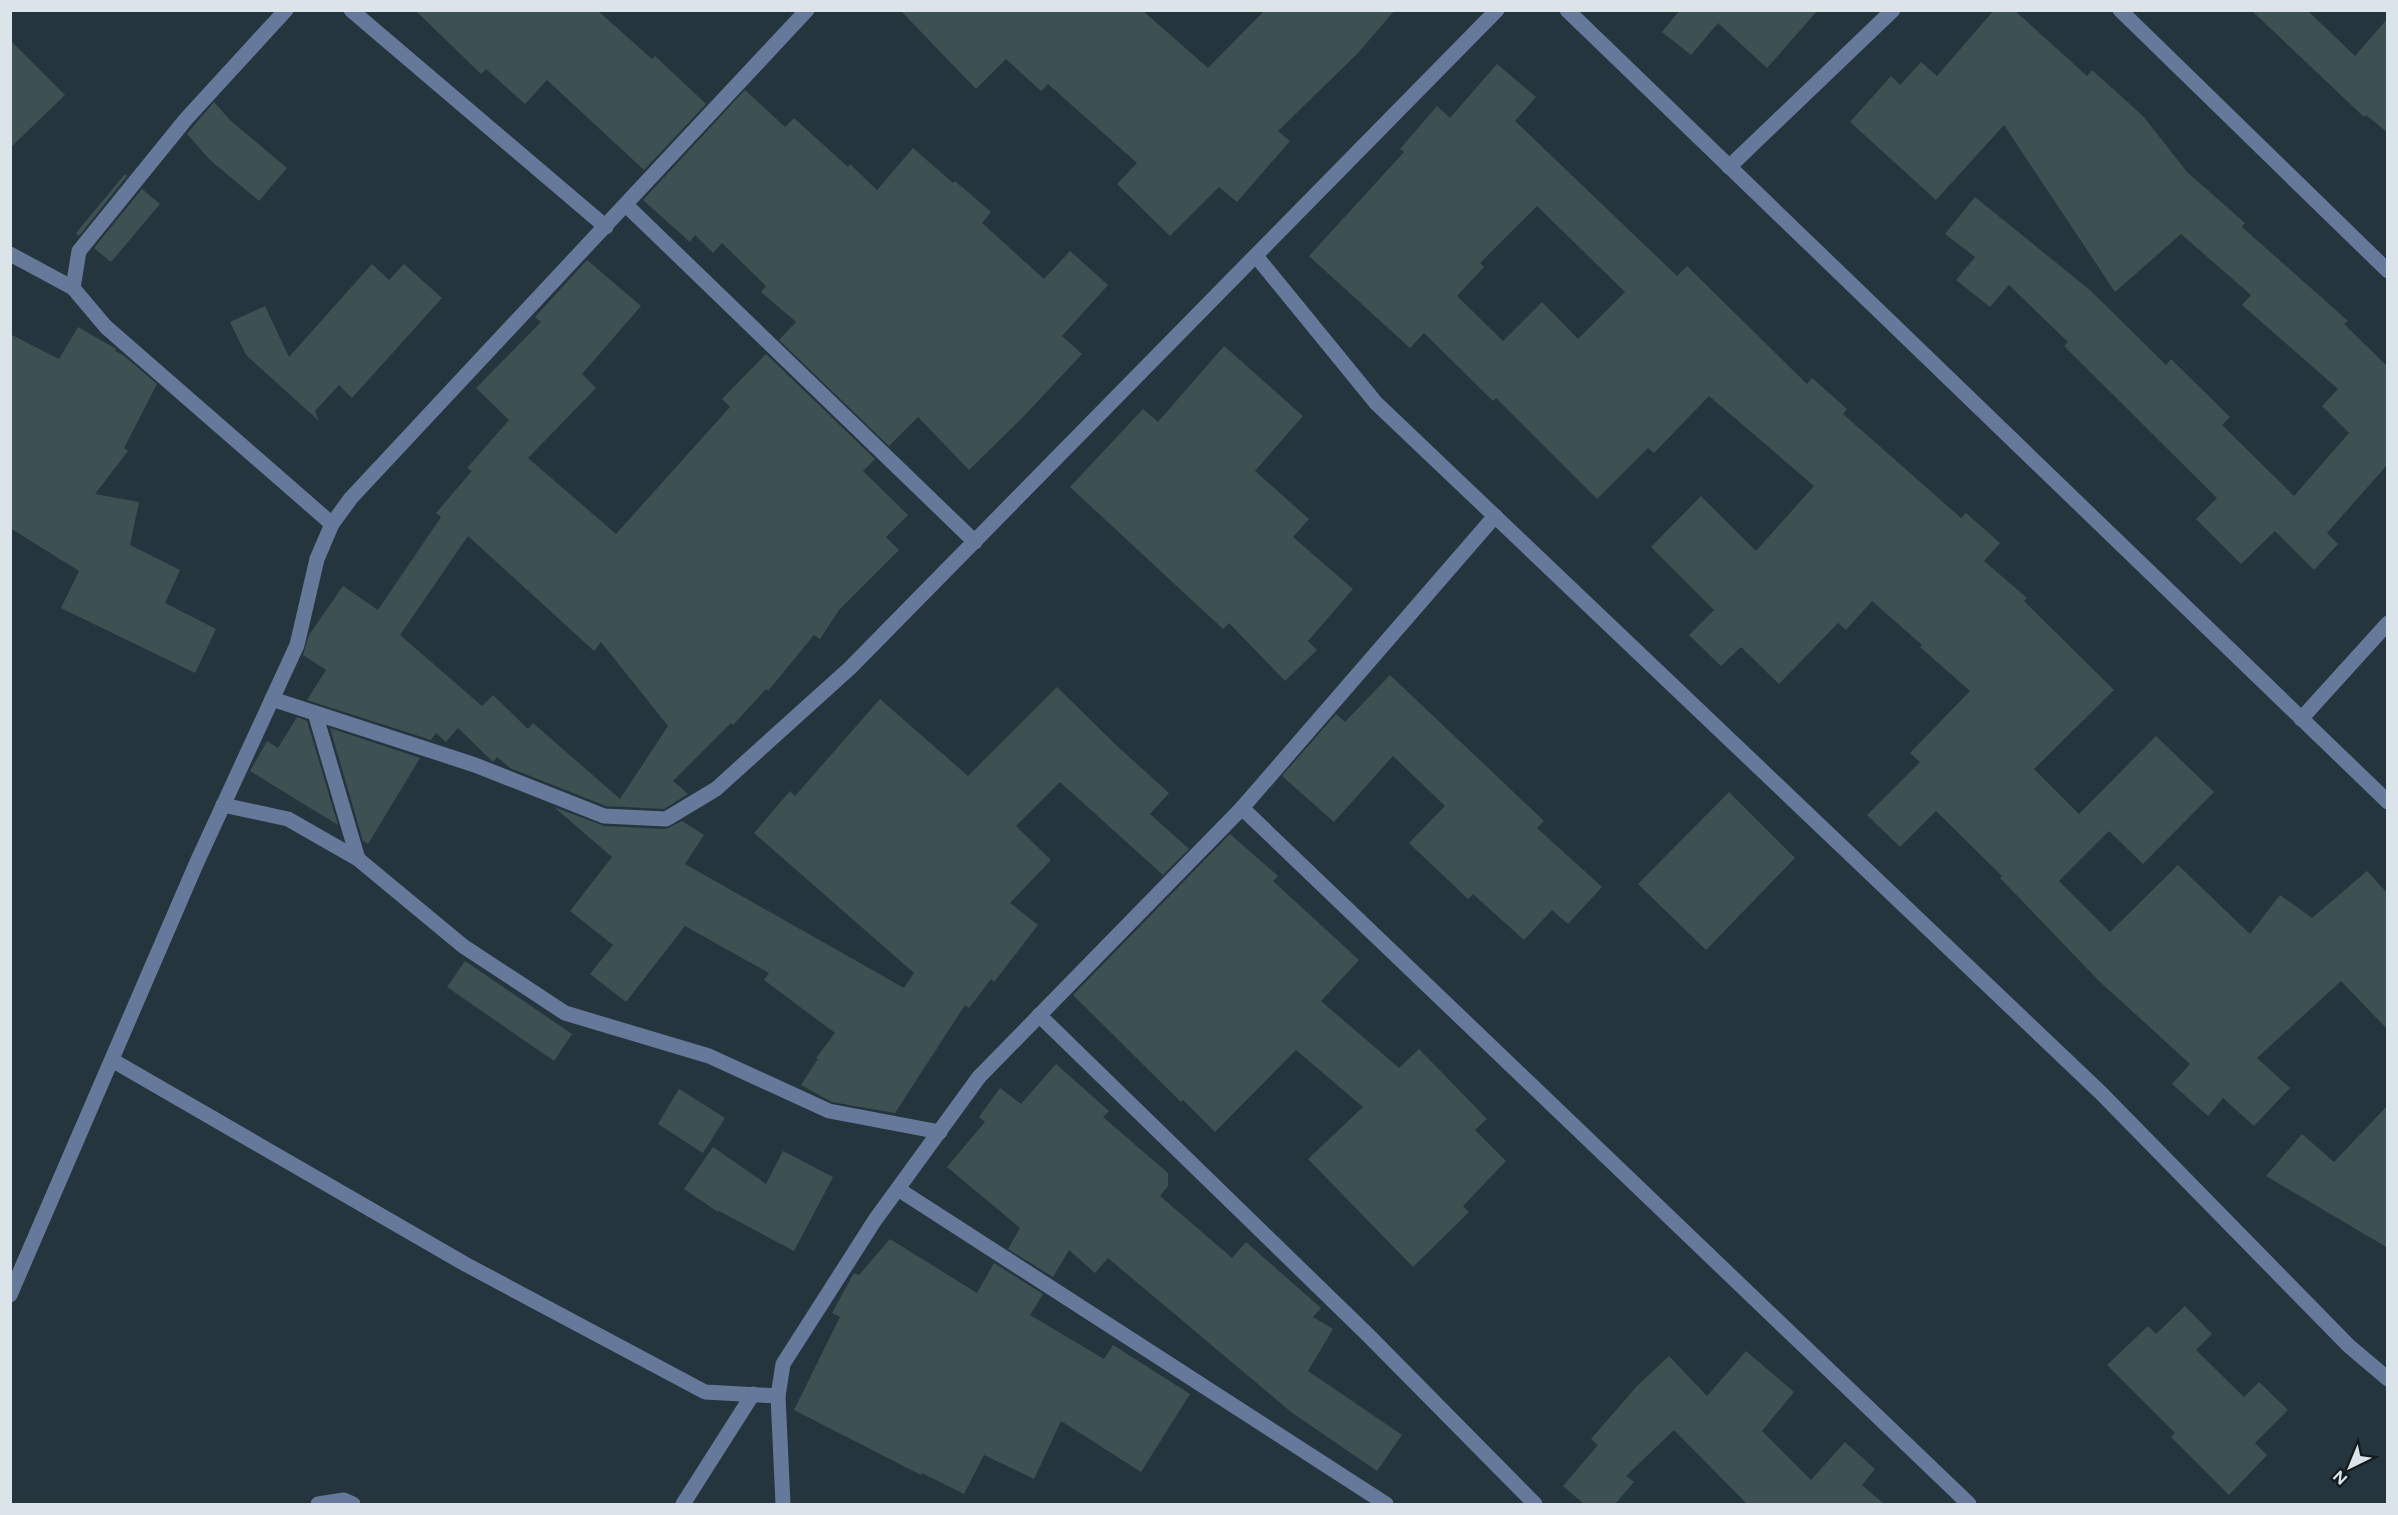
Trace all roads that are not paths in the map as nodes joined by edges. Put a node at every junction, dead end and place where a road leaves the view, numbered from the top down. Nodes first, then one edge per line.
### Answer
1 (286, 10) edge
2 (351, 10) edge
3 (807, 10) edge
4 (1497, 10) edge
5 (1567, 10) edge
6 (1893, 10) edge
7 (2120, 10) edge
8 (1729, 167) junction
9 (626, 206) junction
10 (606, 227) junction
11 (10, 254) edge
12 (1256, 256) junction
13 (2388, 271) edge
14 (73, 288) junction
15 (1495, 516) junction
16 (332, 524) junction
17 (975, 542) junction
18 (2388, 623) edge
19 (272, 699) junction
20 (315, 713) junction
21 (2301, 719) junction
22 (2388, 802) edge
23 (223, 806) junction
24 (1242, 808) junction
25 (358, 859) junction
26 (1039, 1016) junction
27 (112, 1060) junction
28 (940, 1132) junction
29 (898, 1189) junction
30 (10, 1295) edge
31 (2388, 1380) edge
32 (753, 1394) junction
33 (778, 1396) junction
34 (318, 1504) edge
35 (353, 1504) edge
36 (683, 1504) edge
37 (783, 1504) edge
38 (1386, 1504) edge
39 (1535, 1504) edge
40 (1969, 1504) edge

1 - 14 street
2 - 10 street
3 - 9 street
4 - 12 street
5 - 8 street
6 - 8 street
7 - 13 street
8 - 21 street
9 - 10 street
9 - 17 street
10 - 16 street
11 - 14 street
12 - 15 street
12 - 17 street
14 - 16 street
15 - 24 street
15 - 31 street
16 - 19 street
17 - 20 street
18 - 21 street
19 - 20 street
19 - 23 street
20 - 25 street
21 - 22 street
23 - 25 street
23 - 27 street
24 - 26 street
24 - 40 street
25 - 28 street
26 - 28 street
26 - 39 street
27 - 30 street
27 - 32 street
28 - 29 street
29 - 33 street
29 - 38 street
32 - 33 street
32 - 36 street
33 - 37 street
34 - 35 street

